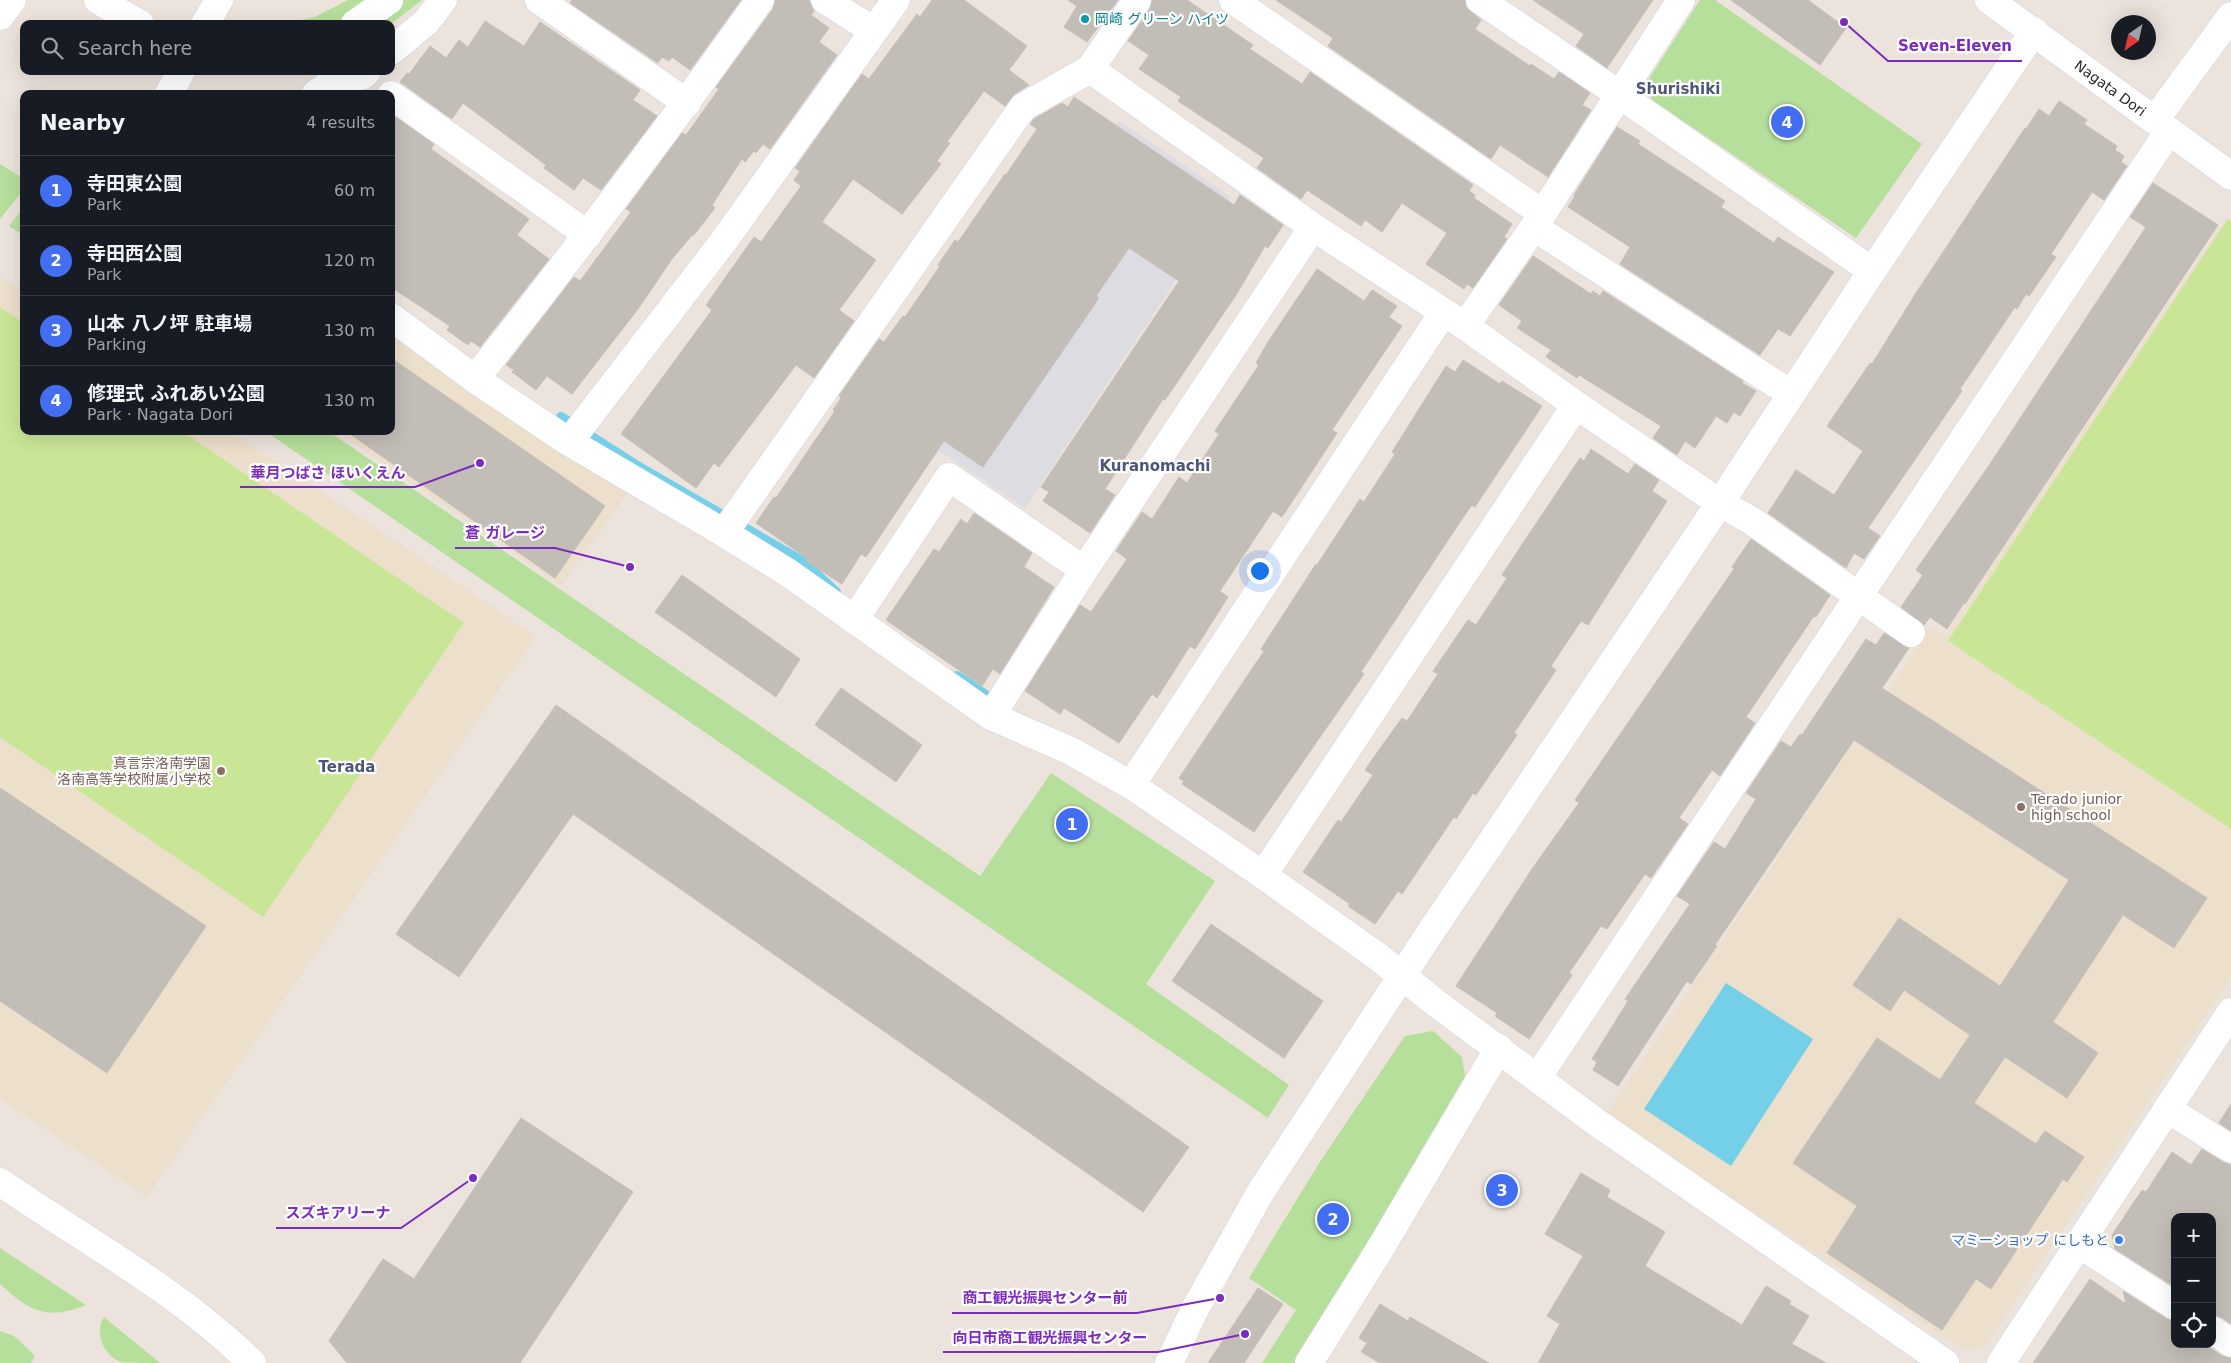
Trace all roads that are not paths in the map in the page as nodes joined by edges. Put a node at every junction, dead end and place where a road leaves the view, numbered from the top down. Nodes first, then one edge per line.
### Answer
1 (12, 0) edge
2 (98, 0) edge
3 (219, 0) edge
4 (389, 0) edge
5 (443, 0) edge
6 (539, 0) edge
7 (760, 0) edge
8 (825, 0) edge
9 (896, 0) edge
10 (1137, 0) edge
11 (1233, 0) edge
12 (1480, 0) edge
13 (1681, 0) edge
14 (1989, 0) edge
15 (0, 16) edge
16 (2231, 16) edge
17 (133, 20) edge
18 (208, 20) edge
19 (361, 20) edge
20 (2034, 31) junction
21 (874, 32) junction
22 (395, 48) edge
23 (1090, 69) junction
24 (179, 75) edge
25 (358, 75) edge
26 (367, 75) edge
27 (171, 90) edge
28 (321, 90) edge
29 (385, 90) edge
30 (1620, 95) junction
31 (395, 98) edge
32 (687, 103) junction
33 (2162, 126) junction
34 (2231, 176) edge
35 (1538, 220) junction
36 (1313, 227) junction
37 (588, 236) junction
38 (1872, 271) junction
39 (1454, 319) junction
40 (395, 320) edge
41 (475, 379) junction
42 (1791, 394) junction
43 (1576, 405) junction
44 (569, 442) junction
45 (1720, 503) junction
46 (724, 533) junction
47 (1084, 570) junction
48 (1859, 597) junction
49 (854, 620) junction
50 (1911, 633) dead end
51 (991, 716) junction
52 (1131, 785) junction
53 (1263, 875) junction
54 (1402, 976) junction
55 (2231, 1012) edge
56 (1498, 1048) junction
57 (1537, 1078) junction
58 (2167, 1109) junction
59 (2231, 1149) edge
60 (0, 1182) edge
61 (2079, 1244) junction
62 (2171, 1303) edge
63 (2216, 1333) edge
64 (2231, 1343) edge
65 (1321, 1359) edge
66 (252, 1363) edge
67 (1169, 1363) edge
68 (1945, 1363) edge
69 (2001, 1363) edge

1 - 15 street
2 - 17 street
3 - 18 street
4 - 19 street
5 - 22 street
6 - 32 street
7 - 32 street
8 - 21 street
9 - 21 street
10 - 23 street
11 - 35 street
12 - 30 street
13 - 30 street
14 - 20 street, Nagata Dori
16 - 33 street
20 - 33 street, Nagata Dori
20 - 38 street
21 - 44 street
23 - 36 street
23 - 46 street
24 - 27 street
25 - 28 street
26 - 29 street
30 - 35 street
30 - 38 street
31 - 37 street
32 - 37 street
33 - 34 street, Nagata Dori
33 - 48 street
35 - 39 street
35 - 42 street
36 - 39 street
36 - 47 street
37 - 41 street
38 - 42 street
39 - 43 street
39 - 52 street
40 - 41 street
41 - 44 street
42 - 45 street
43 - 45 street
43 - 53 street
44 - 46 street
45 - 48 street
45 - 54 street
46 - 49 street
47 - 49 street
47 - 51 street
48 - 50 street
48 - 57 street
49 - 51 street
51 - 52 street
52 - 53 street
53 - 54 street
54 - 56 street
54 - 67 street
55 - 58 street
56 - 57 street
56 - 65 street
57 - 68 street
58 - 59 street
58 - 61 street
60 - 66 street
61 - 62 street
61 - 69 street
63 - 64 street

